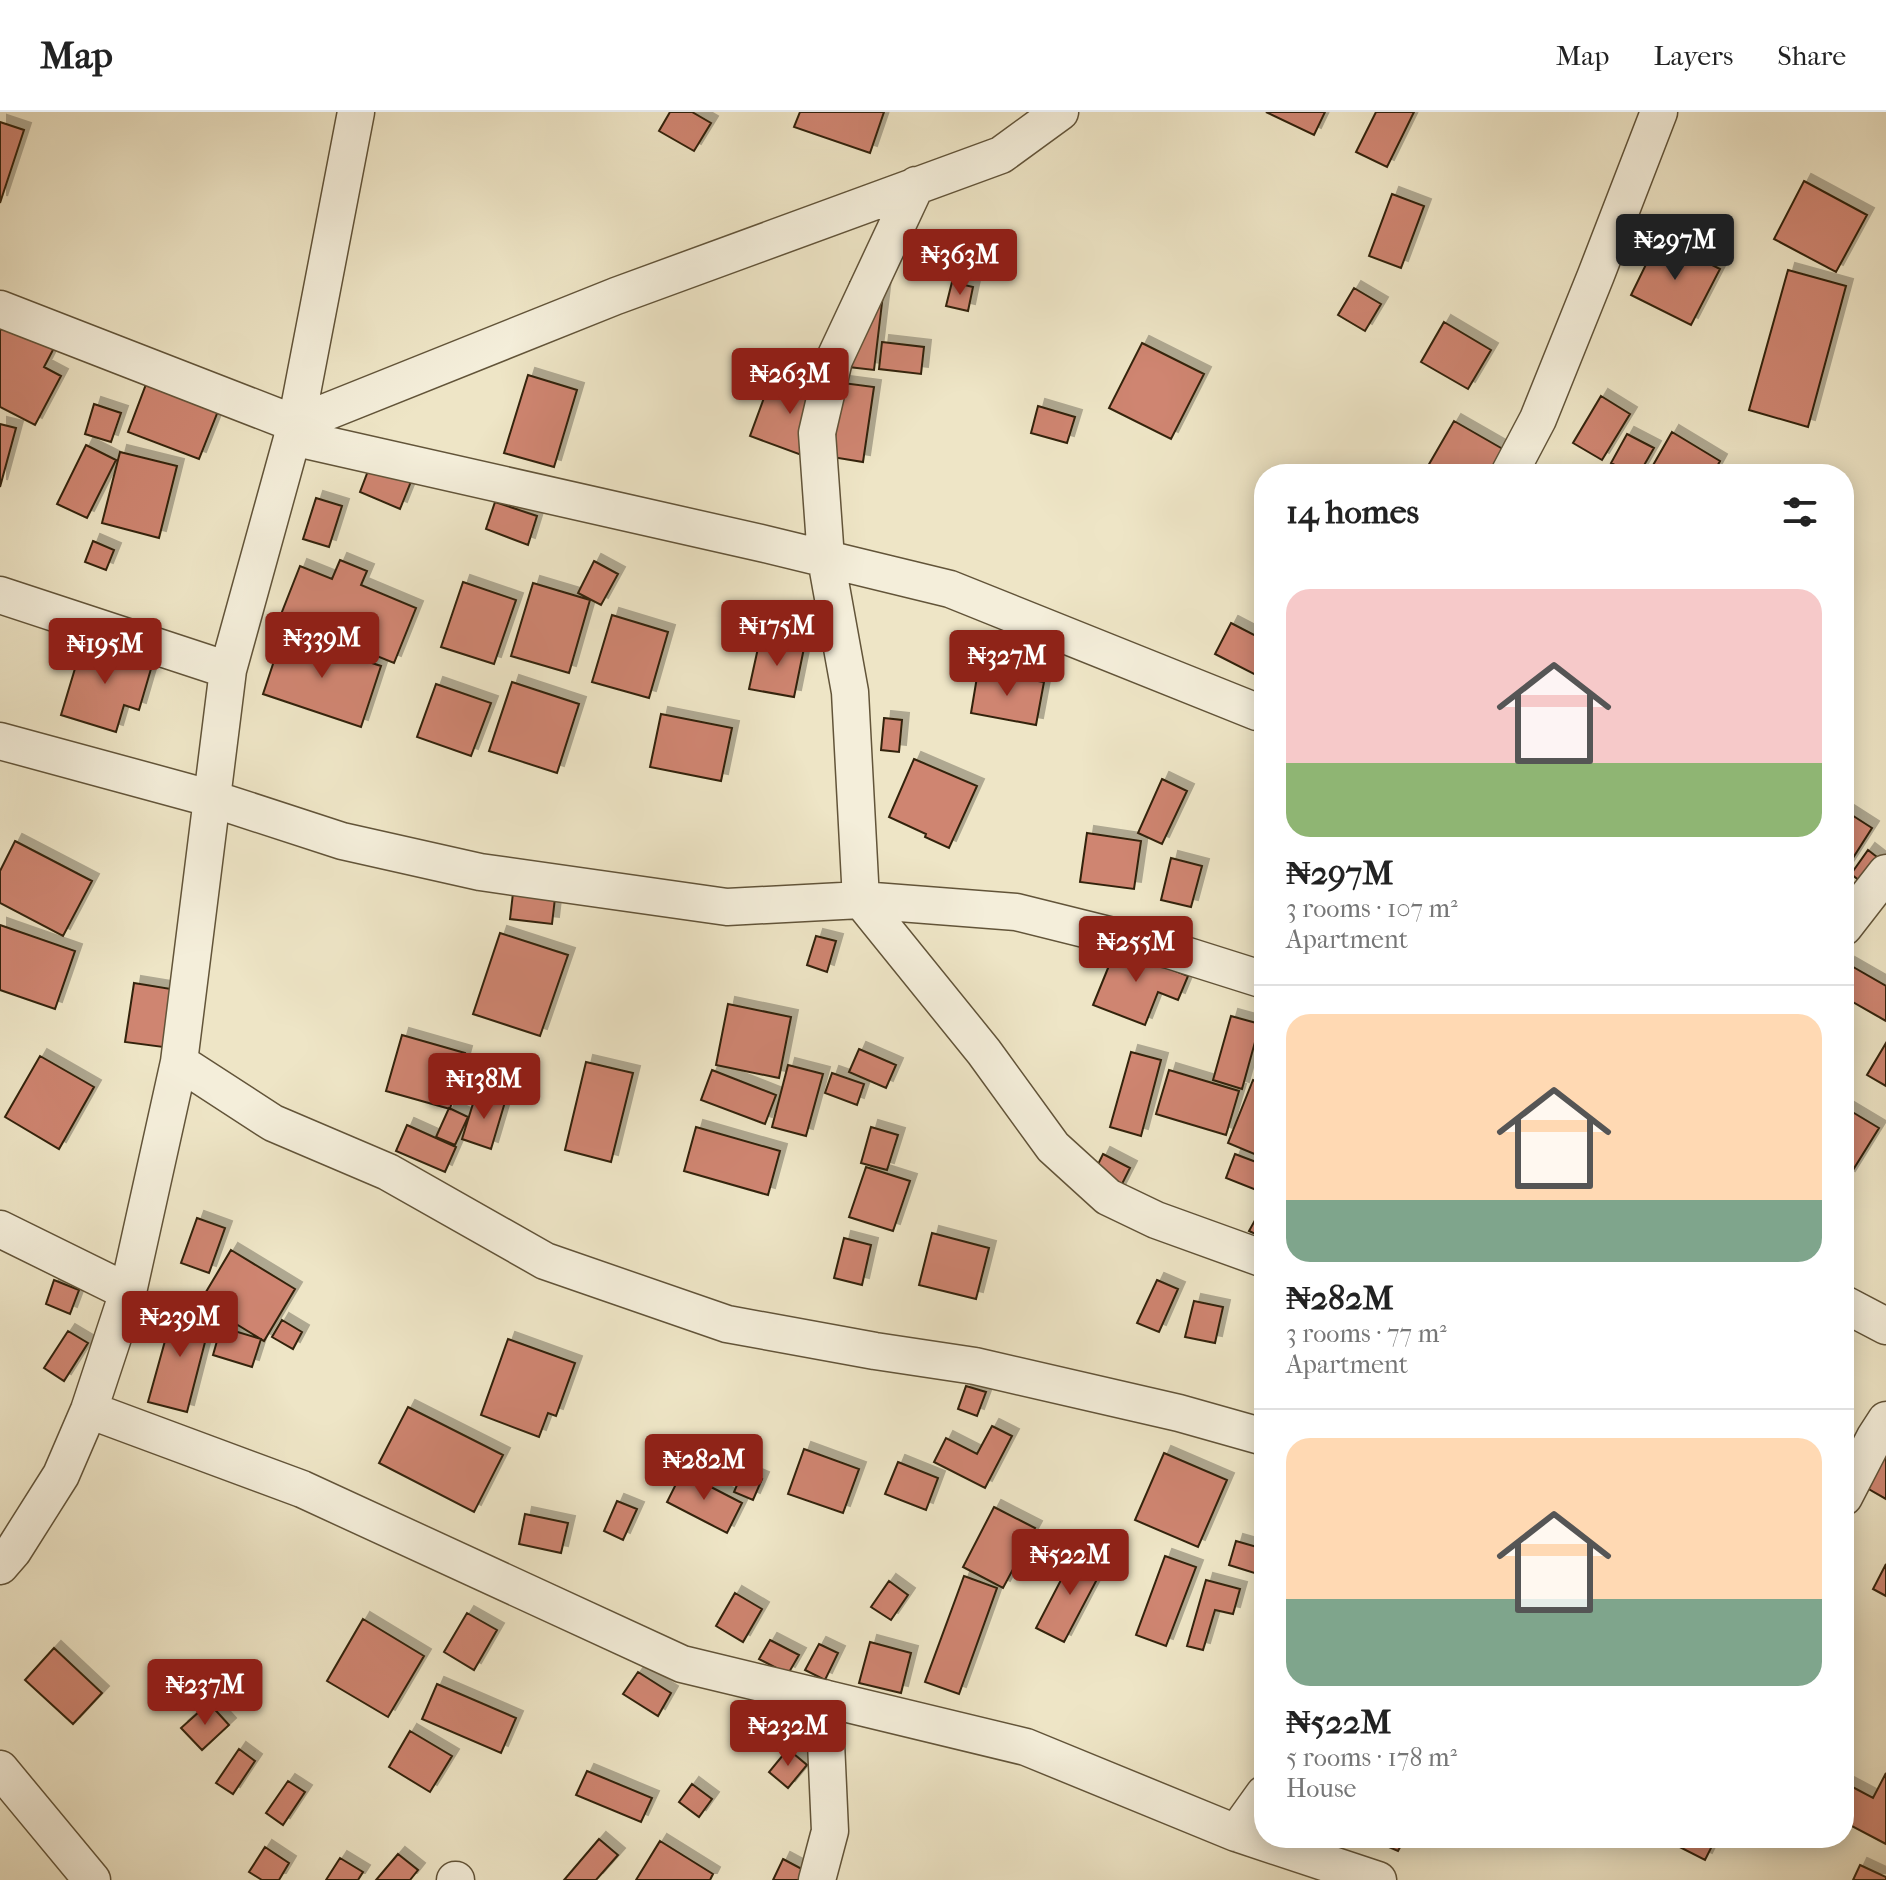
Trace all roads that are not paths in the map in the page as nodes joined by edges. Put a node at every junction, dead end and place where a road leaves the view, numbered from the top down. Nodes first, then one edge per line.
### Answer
1 (356, 112) edge
2 (1060, 112) edge
3 (1659, 112) edge
4 (916, 185) junction
5 (0, 309) edge
6 (294, 430) junction
7 (1514, 464) edge
8 (826, 559) junction
9 (0, 595) edge
10 (228, 670) junction
11 (1254, 711) edge
12 (0, 741) edge
13 (213, 799) junction
14 (1886, 873) edge
15 (861, 900) junction
16 (1854, 914) edge
17 (1254, 977) edge
18 (179, 1062) junction
19 (0, 1229) edge
20 (1254, 1255) edge
21 (128, 1292) junction
22 (1854, 1309) edge
23 (1886, 1326) edge
24 (89, 1410) junction
25 (1886, 1420) edge
26 (1254, 1434) edge
27 (1854, 1478) edge
28 (0, 1566) edge
29 (824, 1698) junction
30 (0, 1769) edge
31 (1254, 1808) edge
32 (1236, 1833) junction
33 (1254, 1839) edge
34 (1281, 1848) edge
35 (828, 1876) edge
36 (92, 1880) edge
37 (1378, 1880) edge

1 - 6 street
2 - 4 street
3 - 7 street
4 - 6 street
4 - 8 street
5 - 6 street
6 - 8 street
6 - 10 street
8 - 11 street
8 - 15 street
9 - 10 street
10 - 13 street
12 - 13 street
13 - 15 street
13 - 18 street
14 - 16 street
15 - 17 street
15 - 20 street
18 - 21 street
18 - 26 street
19 - 21 street
21 - 24 street
22 - 23 street
24 - 28 street
24 - 29 street
25 - 27 street
29 - 32 street
29 - 35 street
30 - 36 street
31 - 32 street
32 - 33 street
34 - 37 street

